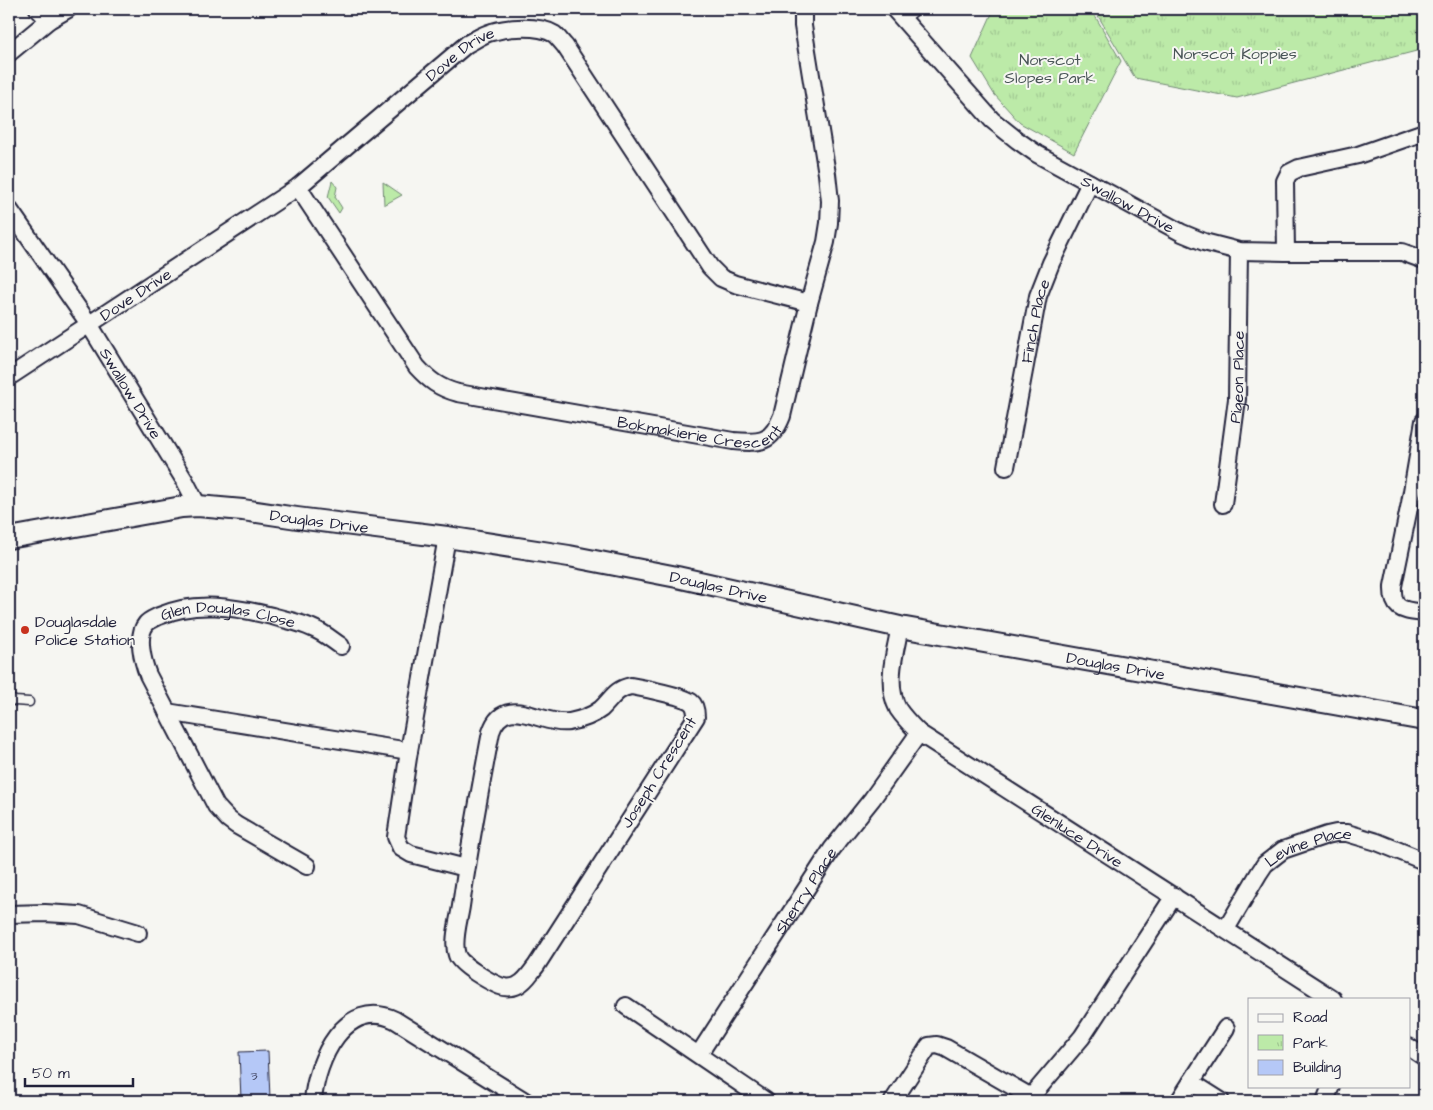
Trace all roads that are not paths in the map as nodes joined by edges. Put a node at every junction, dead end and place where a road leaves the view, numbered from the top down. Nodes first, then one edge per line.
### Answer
1 (68, 9) edge
2 (803, 9) edge
3 (917, 9) edge
4 (43, 14) edge
5 (899, 14) edge
6 (9, 53) edge
7 (1424, 132) edge
8 (1090, 183) junction
9 (298, 187) junction
10 (9, 209) edge
11 (1239, 250) junction
12 (1286, 252) junction
13 (1424, 260) edge
14 (809, 303) junction
15 (89, 324) junction
16 (9, 377) edge
17 (1424, 421) edge
18 (1423, 439) edge
19 (1006, 467) dead end
20 (1223, 504) dead end
21 (1417, 504) edge
22 (198, 506) junction
23 (447, 537) junction
24 (9, 538) edge
25 (1424, 613) edge
26 (900, 627) junction
27 (341, 646) dead end
28 (9, 692) edge
29 (30, 702) dead end
30 (167, 712) junction
31 (1424, 720) edge
32 (919, 733) junction
33 (409, 751) junction
34 (1424, 861) edge
35 (307, 866) dead end
36 (466, 868) junction
37 (1174, 896) junction
38 (9, 914) edge
39 (1226, 929) junction
40 (138, 933) dead end
41 (1331, 998) edge
42 (626, 1006) dead end
43 (1226, 1028) dead end
44 (1410, 1048) edge
45 (699, 1054) junction
46 (1424, 1057) edge
47 (1191, 1082) junction
48 (1330, 1088) edge
49 (1030, 1099) edge
50 (313, 1101) edge
51 (524, 1101) edge
52 (766, 1101) edge
53 (892, 1101) edge
54 (1179, 1101) edge
55 (1221, 1101) edge
56 (1325, 1101) edge

1 - 4 street
2 - 14 street, Bokmakierie Crescent
3 - 5 lane
4 - 6 street
5 - 8 street, Swallow Drive
7 - 12 street
8 - 11 street, Swallow Drive
8 - 19 street, Finch Place
9 - 14 street, Dove Drive
9 - 14 street, Bokmakierie Crescent
9 - 15 street, Dove Drive
10 - 15 street, Swallow Drive
11 - 12 street, Swallow Drive
11 - 20 street, Pigeon Place
12 - 13 street, Swallow Drive
15 - 16 street, Dove Drive
15 - 22 street, Swallow Drive
17 - 18 street
18 - 21 street
21 - 25 street
22 - 23 street, Douglas Drive
22 - 24 street, Douglas Drive
23 - 26 street, Douglas Drive
23 - 33 street
26 - 31 street, Douglas Drive
26 - 32 street, Glenluce Drive
27 - 30 street, Glen Douglas Close
28 - 29 lane
30 - 33 street
30 - 35 street, Glen Douglas Close
32 - 37 street, Glenluce Drive
32 - 45 street, Sherry Place
33 - 36 street
34 - 39 street, Levine Place
36 - 36 street, Joseph Crescent
37 - 39 street, Glenluce Drive
37 - 49 street
38 - 40 street
39 - 41 street, Glenluce Drive
42 - 45 street
43 - 47 street
44 - 46 street
45 - 52 street
47 - 54 street
47 - 55 street
48 - 56 street
49 - 53 street
50 - 51 street

